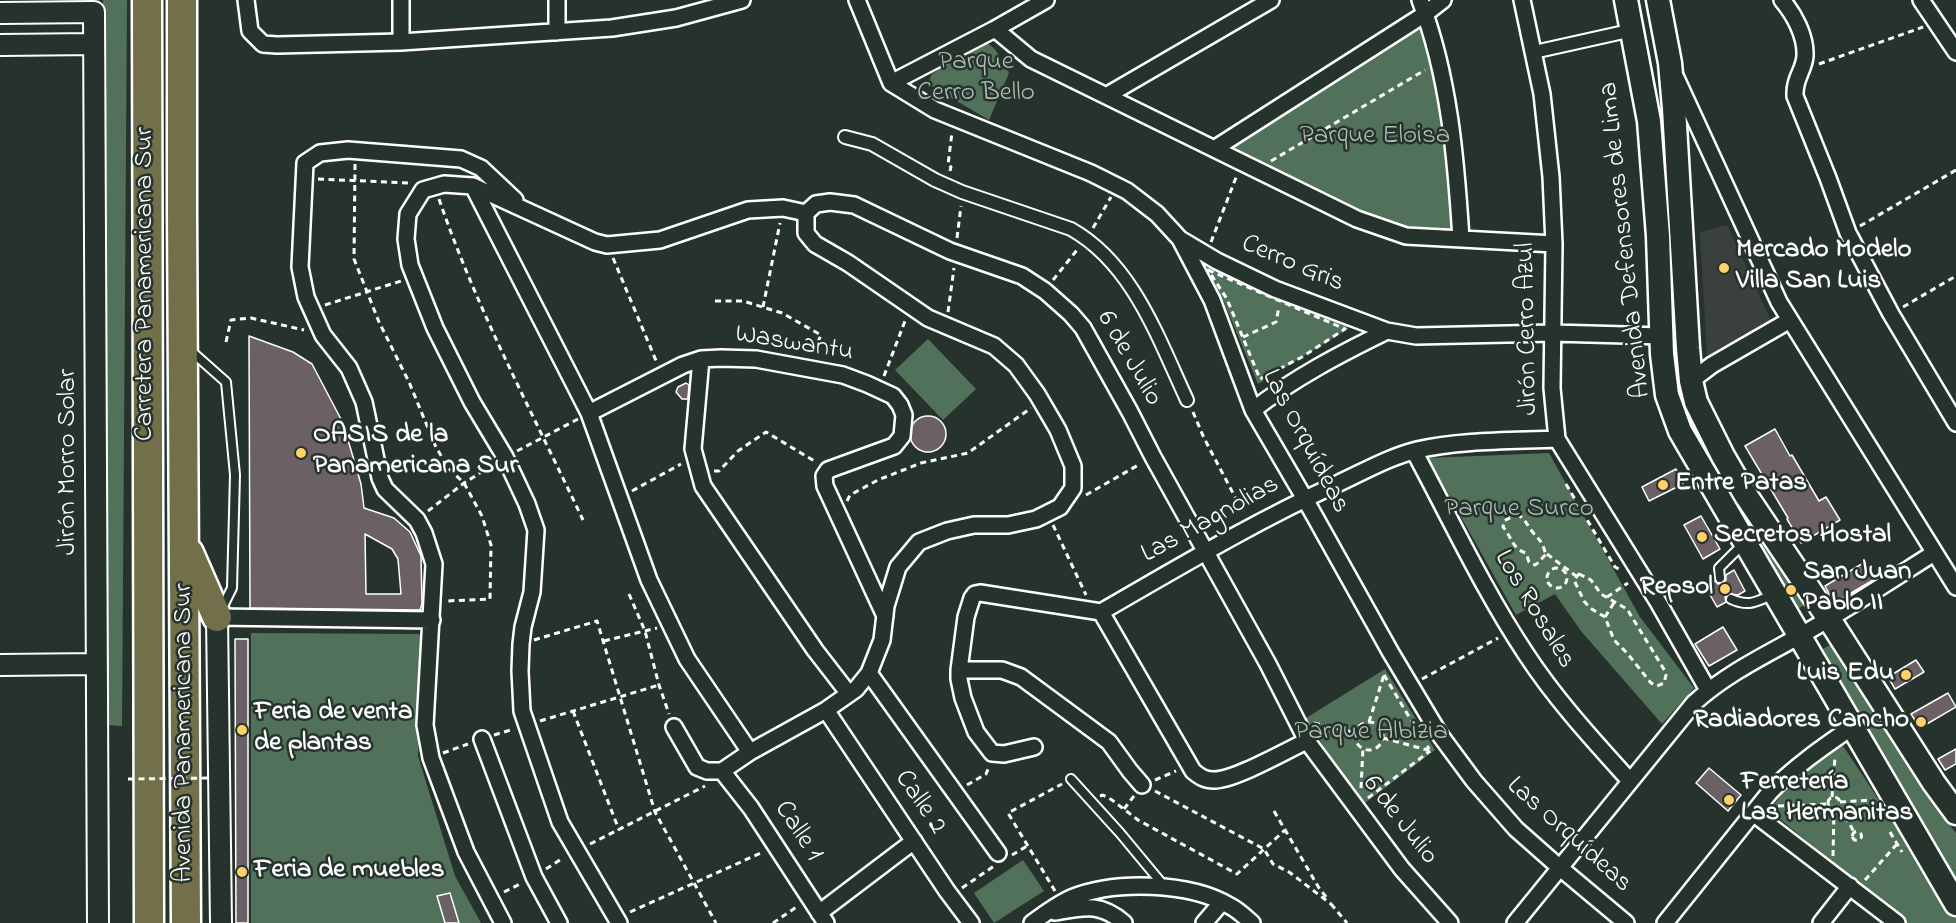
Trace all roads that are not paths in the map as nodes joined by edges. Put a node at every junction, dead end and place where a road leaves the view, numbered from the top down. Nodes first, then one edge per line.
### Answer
1 (147, 0) edge
2 (182, 0) edge
3 (246, 0) edge
4 (401, 0) edge
5 (557, 0) edge
6 (742, 0) edge
7 (857, 0) edge
8 (1046, 0) edge
9 (1271, 0) edge
10 (1443, 0) edge
11 (1522, 0) edge
12 (1626, 0) edge
13 (1658, 0) edge
14 (1782, 0) edge
15 (1921, 0) edge
16 (94, 6) edge
17 (1423, 7) edge
18 (0, 13) edge
19 (995, 29) junction
20 (1633, 30) junction
21 (557, 32) junction
22 (401, 42) junction
23 (94, 44) junction
24 (0, 45) edge
25 (1534, 52) junction
26 (1956, 52) edge
27 (1670, 63) junction
28 (891, 83) junction
29 (1106, 96) junction
30 (845, 137) dead end
31 (1214, 149) junction
32 (473, 186) junction
33 (524, 209) junction
34 (806, 213) junction
35 (1180, 239) junction
36 (1461, 239) junction
37 (1554, 244) junction
38 (1790, 320) junction
39 (1387, 331) junction
40 (1553, 333) junction
41 (1662, 336) junction
42 (183, 344) junction
43 (701, 359) junction
44 (1691, 381) junction
45 (1187, 400) road end
46 (1252, 410) junction
47 (589, 413) junction
48 (1956, 423) edge
49 (1557, 439) junction
50 (1414, 451) junction
51 (1305, 499) junction
52 (1745, 542) junction
53 (185, 543) junction
54 (1205, 552) junction
55 (1934, 553) junction
56 (148, 568) joint
57 (1720, 578) dead end
58 (1956, 587) edge
59 (1775, 593) junction
60 (1731, 599) dead end
61 (1097, 611) junction
62 (885, 616) junction
63 (217, 617) junction
64 (1829, 619) junction
65 (432, 620) junction
66 (1800, 636) junction
67 (97, 664) junction
68 (0, 665) edge
69 (959, 670) junction
70 (869, 673) junction
71 (1708, 690) junction
72 (849, 694) junction
73 (826, 710) junction
74 (674, 727) road end
75 (1852, 727) junction
76 (482, 740) dead end
77 (1307, 741) junction
78 (1034, 747) dead end
79 (750, 752) junction
80 (722, 771) junction
81 (1071, 779) road end
82 (1630, 781) junction
83 (1142, 785) road end
84 (1753, 813) junction
85 (1956, 813) edge
86 (914, 841) junction
87 (999, 859) road end
88 (1559, 867) junction
89 (1164, 886) junction
90 (1853, 888) junction
91 (1222, 902) junction
92 (1956, 904) edge
93 (822, 918) edge
94 (1037, 919) edge
95 (617, 921) edge
96 (98, 923) edge
97 (149, 923) edge
98 (186, 923) edge
99 (221, 923) edge
100 (503, 923) edge
101 (559, 923) edge
102 (971, 923) edge
103 (1124, 923) edge
104 (1204, 923) edge
105 (1252, 923) edge
106 (1450, 923) edge
107 (1515, 923) edge
108 (1626, 923) edge
109 (1665, 923) edge
110 (1821, 923) edge
111 (1897, 923) edge

1 - 56 highway, Carretera Panamericana Sur
2 - 42 highway, Carretera Panamericana Sur
3 - 22 street
4 - 22 street
5 - 21 street
6 - 21 street
7 - 28 street
8 - 19 street
9 - 29 street
10 - 17 street
11 - 25 street, Jirón Cerro Azul
12 - 20 main road, Avenida Defensores de Lima
13 - 27 main road, Avenida Defensores de Lima
14 - 48 street
15 - 26 street
16 - 18 street
16 - 23 street, Jirón Morro Solar
17 - 31 street
17 - 36 street
19 - 28 street
19 - 29 street
20 - 25 street
20 - 41 main road, Avenida Defensores de Lima
21 - 22 street
23 - 24 street
23 - 67 street, Jirón Morro Solar
25 - 37 street, Jirón Cerro Azul
27 - 38 street
27 - 44 main road, Avenida Defensores de Lima
28 - 35 street, Las Orquídeas
29 - 31 street
30 - 45 street
31 - 36 street
32 - 33 street
32 - 47 street
32 - 95 street
33 - 34 street
33 - 65 street
34 - 54 street, 6 de Julio
34 - 62 street
35 - 39 street, Cerro Gris
35 - 46 street, Las Orquídeas
36 - 37 street
37 - 40 street, Jirón Cerro Azul
38 - 44 street
38 - 55 street
39 - 40 street, Cerro Gris
39 - 46 street
40 - 41 street, Cerro Gris
40 - 49 street, Jirón Cerro Azul
41 - 52 main road, Avenida Defensores de Lima
42 - 53 highway, Carretera Panamericana Sur
42 - 63 lane
43 - 47 street, Waswantu
43 - 62 street, Waswantu
43 - 72 street
44 - 64 main road, Avenida Defensores de Lima
46 - 51 street, Las Orquídeas
47 - 79 street
49 - 50 street, Las Magnolias
49 - 71 street, Jirón Cerro Azul
50 - 51 street, Las Magnolias
50 - 82 street, Los Rosales
51 - 54 street, Las Magnolias
51 - 88 street, Las Orquídeas
52 - 57 lane
52 - 59 main road, Avenida Defensores de Lima
53 - 63 highway
53 - 98 highway, Avenida Panamericana Sur
54 - 61 street, Las Magnolias
54 - 77 street, 6 de Julio
55 - 58 street
55 - 64 street
56 - 97 highway, Avenida Panamericana Sur
59 - 60 lane
59 - 66 main road, Avenida Defensores de Lima
61 - 69 street
61 - 77 street
62 - 70 street
63 - 65 street
63 - 99 street, Avenida Panamericana Sur
64 - 66 street
64 - 85 main road, Avenida Defensores de Lima
65 - 100 street
66 - 71 street
66 - 75 main road, Avenida Defensores de Lima
67 - 68 street
67 - 96 street, Jirón Morro Solar
69 - 78 street
69 - 83 street
70 - 72 street
70 - 87 street
71 - 82 street
72 - 73 street
73 - 79 street
73 - 86 street, Calle 2
74 - 80 street
75 - 84 street
75 - 92 main road, Avenida Defensores de Lima
76 - 101 street
77 - 106 street, 6 de Julio
79 - 80 street
80 - 93 street, Calle 1
81 - 89 lane
82 - 88 street
84 - 90 street
84 - 109 street
86 - 93 street
86 - 102 street, Calle 2
88 - 107 street
88 - 108 street, Las Orquídeas
89 - 91 street
89 - 94 street
90 - 110 street
90 - 111 street
91 - 104 street
91 - 105 street
94 - 103 street

